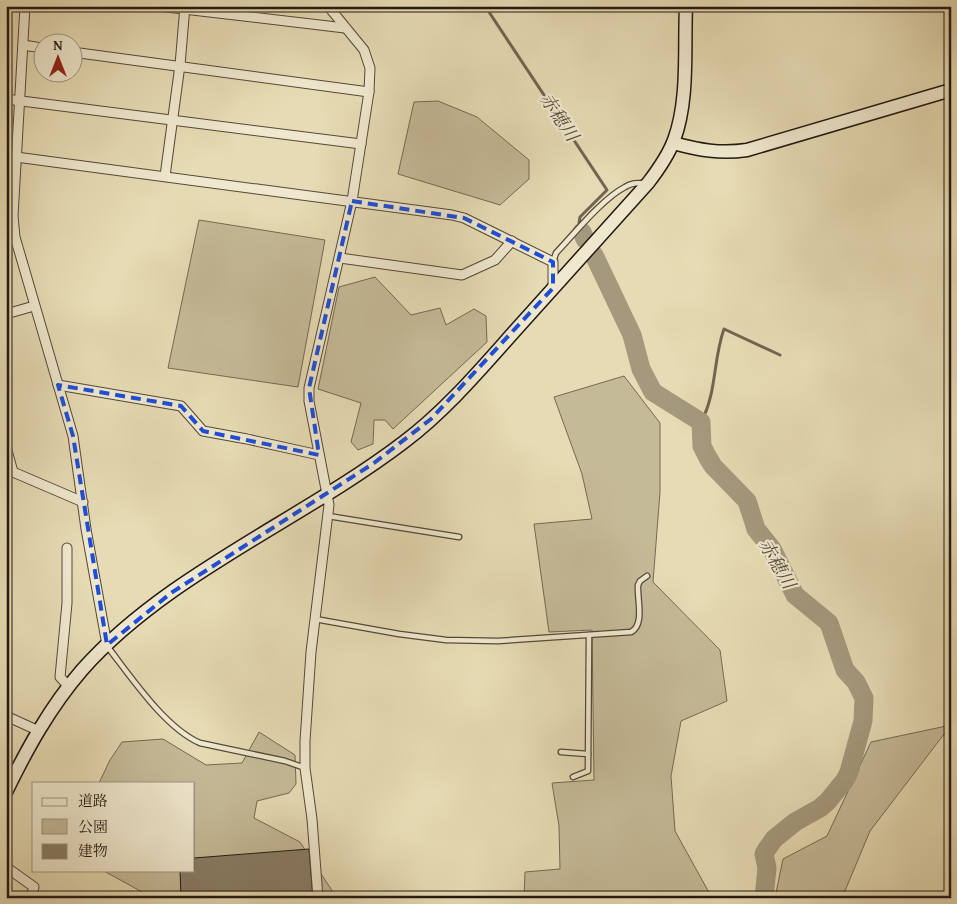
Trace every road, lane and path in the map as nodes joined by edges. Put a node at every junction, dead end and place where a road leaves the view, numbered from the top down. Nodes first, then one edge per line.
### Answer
1 (25, 6) edge
2 (158, 6) edge
3 (328, 6) edge
4 (686, 6) edge
5 (185, 8) edge
6 (346, 28) junction
7 (24, 45) junction
8 (32, 46) edge
9 (82, 53) edge
10 (180, 65) junction
11 (951, 90) edge
12 (368, 92) junction
13 (6, 99) edge
14 (20, 100) junction
15 (173, 120) junction
16 (673, 143) junction
17 (361, 144) junction
18 (16, 157) junction
19 (165, 176) junction
20 (648, 183) junction
21 (352, 201) junction
22 (512, 241) junction
23 (340, 258) junction
24 (553, 262) junction
25 (553, 288) junction
26 (34, 306) junction
27 (6, 314) edge
28 (58, 385) junction
29 (6, 447) edge
30 (319, 455) junction
31 (10, 471) edge
32 (328, 494) junction
33 (83, 502) junction
34 (328, 516) junction
35 (459, 537) dead end
36 (67, 548) dead end
37 (647, 576) dead end
38 (315, 619) junction
39 (588, 635) junction
40 (107, 645) junction
41 (68, 687) junction
42 (6, 716) edge
43 (38, 731) junction
44 (561, 752) dead end
45 (588, 754) junction
46 (305, 768) junction
47 (573, 777) dead end
48 (6, 792) edge
49 (6, 867) edge
50 (31, 898) edge
51 (318, 898) edge

1 - 7 street
2 - 5 street
3 - 6 street
4 - 16 street
5 - 6 street
5 - 10 street
6 - 12 street
7 - 8 street
7 - 14 street
9 - 10 street
10 - 12 street
10 - 15 street
11 - 16 street
12 - 17 street
13 - 14 street
14 - 15 street
14 - 18 street
15 - 17 street
15 - 19 street
16 - 20 street
17 - 21 street
18 - 19 street
18 - 26 street
19 - 21 street
20 - 24 lane
20 - 25 street
21 - 22 street
21 - 23 street
22 - 23 street
22 - 24 street
23 - 30 street
24 - 25 street
25 - 32 street
26 - 27 street
26 - 28 street
28 - 30 street
28 - 33 street
29 - 31 street
30 - 32 street
31 - 33 street
32 - 34 street
32 - 40 street
33 - 40 street
34 - 35 lane
34 - 38 street
36 - 41 street
37 - 39 lane
38 - 39 lane
38 - 46 street
39 - 45 lane
40 - 41 street
40 - 46 lane
41 - 43 street
42 - 43 street
43 - 48 street
44 - 45 lane
45 - 47 lane
46 - 51 street
49 - 50 street

